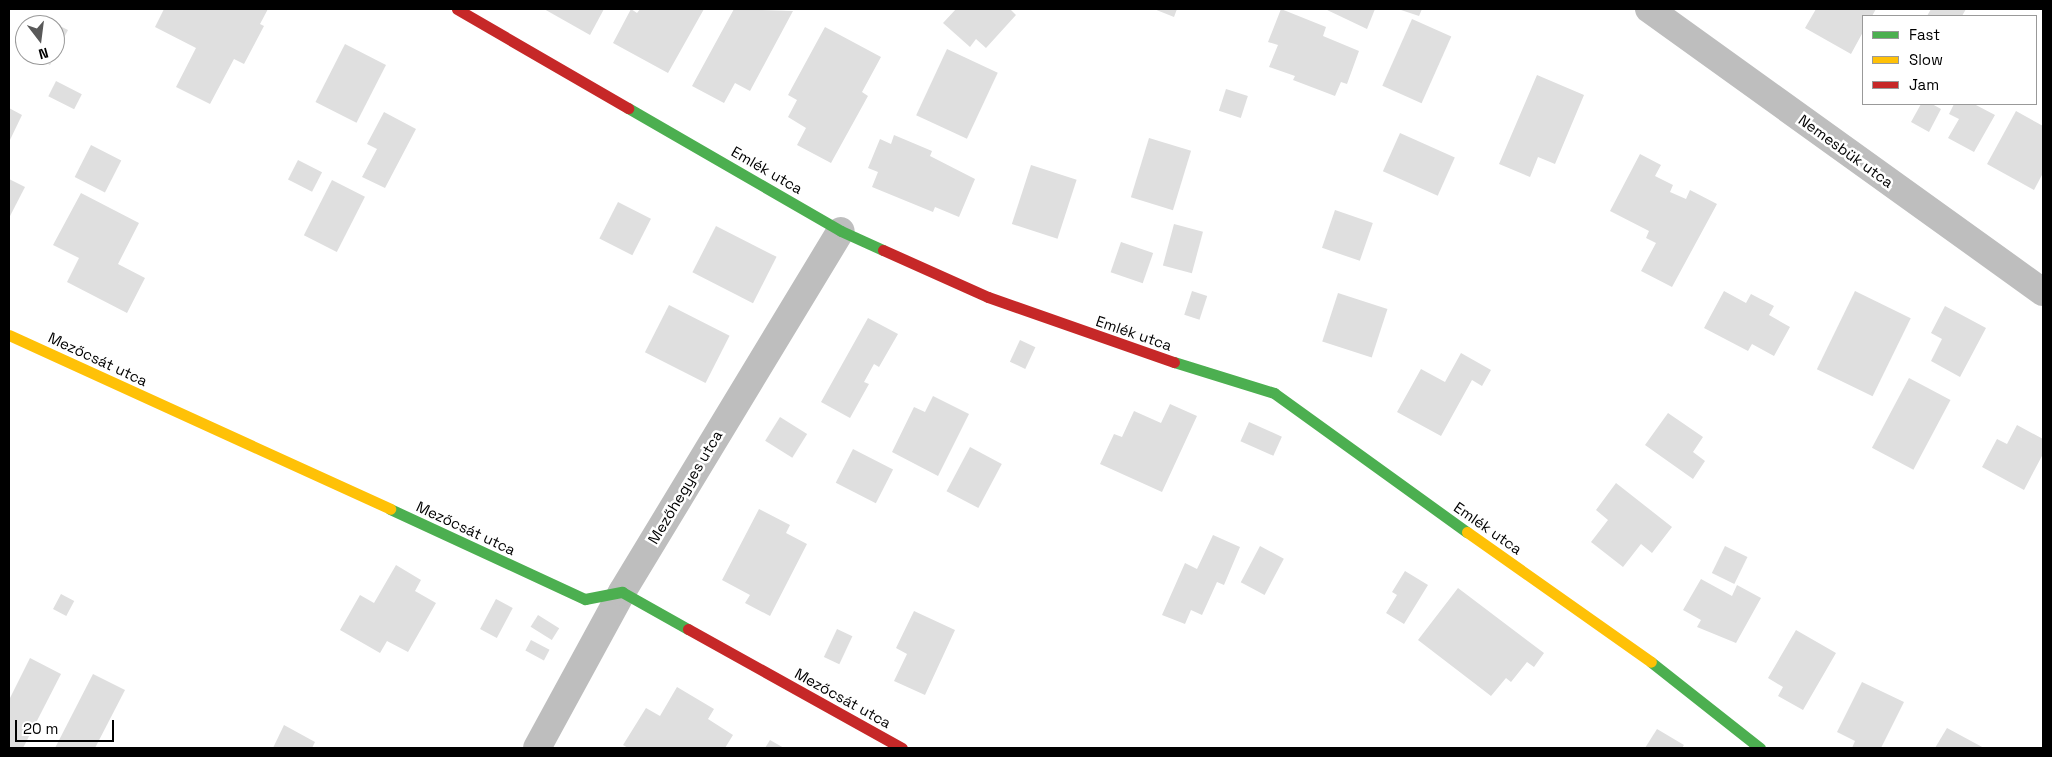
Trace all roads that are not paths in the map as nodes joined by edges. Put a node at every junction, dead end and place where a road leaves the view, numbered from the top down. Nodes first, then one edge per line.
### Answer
1 (458, 9) edge
2 (1649, 9) edge
3 (841, 231) junction
4 (2043, 292) edge
5 (9, 335) edge
6 (622, 592) junction
7 (537, 748) edge
8 (902, 748) edge
9 (1760, 748) edge

1 - 3 street, Emlék utca
2 - 4 street, Nemesbük utca
3 - 6 street, Mezőhegyes utca
3 - 9 street, Emlék utca
5 - 6 street, Mezőcsát utca
6 - 7 street, Mezőhegyes utca
6 - 8 street, Mezőcsát utca

